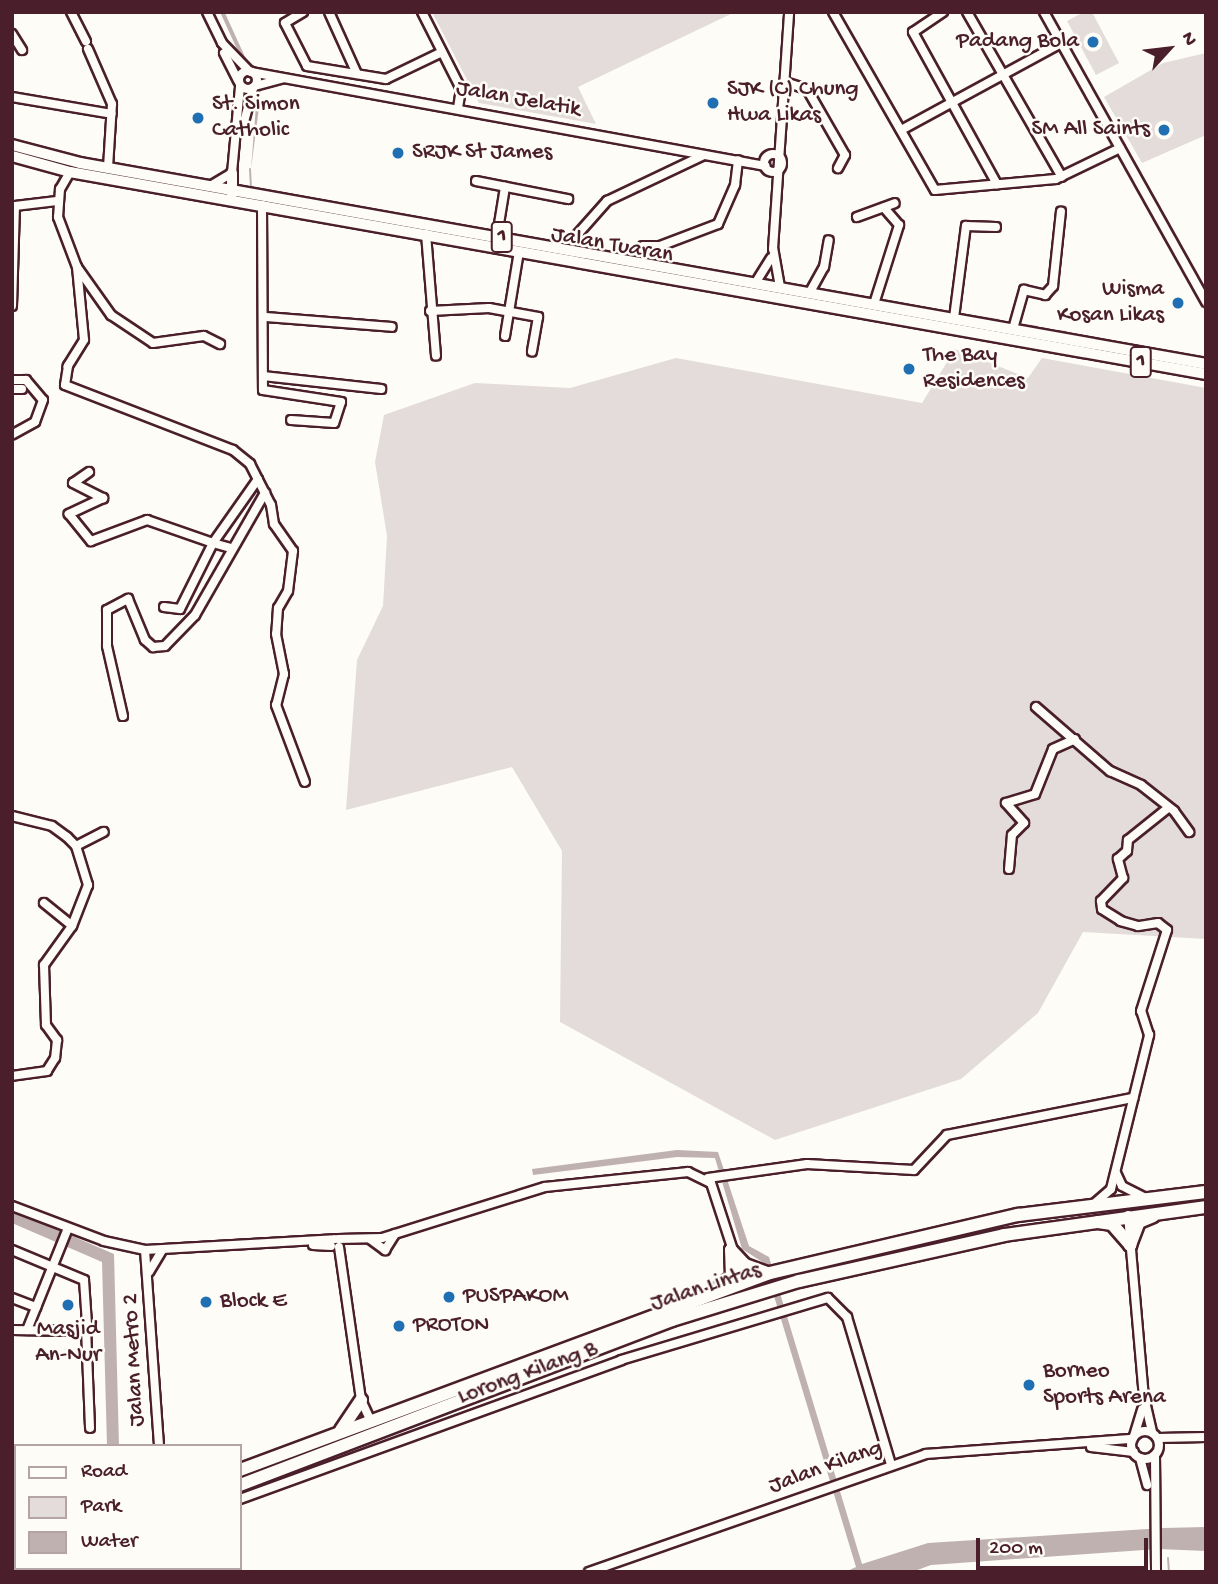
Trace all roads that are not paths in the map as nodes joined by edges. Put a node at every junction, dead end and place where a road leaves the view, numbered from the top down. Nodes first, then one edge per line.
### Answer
1 (71, 12) edge
2 (206, 12) edge
3 (303, 12) edge
4 (329, 12) edge
5 (422, 12) edge
6 (789, 12) edge
7 (833, 12) edge
8 (943, 12) edge
9 (967, 12) edge
10 (1044, 12) edge
11 (12, 34) edge
12 (222, 43) junction
13 (1061, 43) junction
14 (23, 50) dead end
15 (442, 52) junction
16 (250, 71) junction
17 (1001, 72) junction
18 (357, 74) junction
19 (288, 78) junction
20 (785, 82) junction
21 (239, 83) junction
22 (254, 87) junction
23 (12, 97) edge
24 (952, 101) junction
25 (458, 109) junction
26 (112, 114) junction
27 (901, 130) junction
28 (782, 134) junction
29 (12, 145) edge
30 (1120, 148) junction
31 (704, 154) junction
32 (12, 156) edge
33 (739, 161) junction
34 (766, 162) junction
35 (782, 163) junction
36 (108, 168) junction
37 (838, 168) dead end
38 (71, 172) junction
39 (232, 173) junction
40 (1062, 177) junction
41 (476, 181) dead end
42 (997, 184) junction
43 (212, 185) junction
44 (505, 187) junction
45 (230, 189) junction
46 (247, 192) junction
47 (776, 198) junction
48 (568, 199) dead end
49 (57, 201) junction
50 (895, 202) dead end
51 (262, 205) junction
52 (884, 208) junction
53 (292, 210) junction
54 (1061, 211) dead end
55 (857, 217) dead end
56 (996, 227) dead end
57 (426, 234) junction
58 (576, 236) dead end
59 (498, 237) junction
60 (829, 240) dead end
61 (643, 246) dead end
62 (773, 249) junction
63 (524, 251) junction
64 (77, 267) junction
65 (756, 282) junction
66 (780, 292) junction
67 (810, 292) junction
68 (875, 301) junction
69 (1206, 302) edge
70 (12, 306) edge
71 (430, 311) junction
72 (509, 313) junction
73 (266, 317) junction
74 (954, 318) junction
75 (392, 327) dead end
76 (1013, 329) junction
77 (506, 335) dead end
78 (220, 344) dead end
79 (1077, 345) junction
80 (532, 351) dead end
81 (436, 356) dead end
82 (1205, 366) edge
83 (263, 376) junction
84 (12, 380) edge
85 (380, 388) dead end
86 (291, 420) dead end
87 (12, 435) edge
88 (89, 472) dead end
89 (258, 479) junction
90 (265, 493) junction
91 (213, 543) junction
92 (230, 548) junction
93 (164, 607) dead end
94 (1036, 706) dead end
95 (123, 716) dead end
96 (1075, 739) junction
97 (305, 782) dead end
98 (1168, 808) junction
99 (12, 816) edge
100 (104, 832) dead end
101 (1189, 832) dead end
102 (76, 846) junction
103 (1009, 869) dead end
104 (44, 903) dead end
105 (72, 926) junction
106 (12, 1076) edge
107 (1133, 1097) junction
108 (1116, 1170) junction
109 (708, 1178) junction
110 (1206, 1192) edge
111 (1156, 1198) junction
112 (1091, 1205) junction
113 (12, 1206) edge
114 (1206, 1206) edge
115 (1067, 1208) junction
116 (1170, 1210) junction
117 (1128, 1215) junction
118 (1082, 1220) junction
119 (67, 1230) junction
120 (396, 1233) junction
121 (367, 1239) junction
122 (336, 1244) junction
123 (1130, 1245) junction
124 (12, 1250) edge
125 (145, 1250) junction
126 (162, 1250) junction
127 (731, 1250) junction
128 (52, 1266) junction
129 (149, 1272) junction
130 (770, 1273) junction
131 (743, 1281) junction
132 (12, 1298) edge
133 (693, 1298) junction
134 (732, 1301) junction
135 (36, 1307) junction
136 (86, 1328) junction
137 (12, 1330) edge
138 (27, 1330) junction
139 (502, 1371) junction
140 (515, 1380) junction
141 (1144, 1397) junction
142 (361, 1400) junction
143 (371, 1421) junction
144 (90, 1428) dead end
145 (390, 1431) junction
146 (332, 1436) junction
147 (1206, 1437) edge
148 (1133, 1438) junction
149 (1156, 1443) junction
150 (159, 1444) edge
151 (1085, 1445) junction
152 (1137, 1455) junction
153 (280, 1457) junction
154 (317, 1460) junction
155 (891, 1465) junction
156 (242, 1469) edge
157 (242, 1484) edge
158 (242, 1498) edge
159 (1151, 1520) junction
160 (1154, 1567) edge
161 (589, 1572) edge

1 - 26 street
2 - 12 street
3 - 18 street
4 - 18 street
5 - 15 street
6 - 20 street
7 - 27 street
8 - 24 street
9 - 17 street
10 - 13 street
11 - 14 street
12 - 16 street
12 - 21 street
13 - 17 street
13 - 30 street
15 - 18 street
15 - 25 street
16 - 19 street, Jalan Jelatik
16 - 21 street
16 - 22 street
17 - 24 street
17 - 40 street
19 - 22 street, Jalan Jelatik
19 - 25 street, Jalan Jelatik
20 - 28 street
20 - 37 street
21 - 22 street
21 - 39 street
22 - 46 street
23 - 26 street
24 - 27 street
24 - 42 street
25 - 31 street, Jalan Jelatik
26 - 36 street
27 - 42 street
28 - 34 street
28 - 35 street
29 - 36 main road, Jalan Tuaran / 1
30 - 40 street
30 - 69 street
31 - 33 street, Jalan Jelatik
31 - 58 street
32 - 38 main road, Jalan Tuaran / 1
33 - 34 street, Jalan Jelatik
33 - 61 street
34 - 35 street, Jalan Jelatik
34 - 35 street
34 - 47 street
35 - 47 street
36 - 43 main road, Jalan Tuaran / 1
38 - 49 street
38 - 51 main road, Jalan Tuaran / 1
39 - 43 street
39 - 45 main road
40 - 42 street
41 - 44 street
43 - 45 main road, Jalan Tuaran / 1
44 - 48 street
44 - 59 street
45 - 46 main road, Jalan Tuaran / 1
45 - 53 main road
46 - 59 main road, Jalan Tuaran / 1
47 - 62 street
49 - 64 street
49 - 70 street
50 - 52 street
51 - 53 main road, Jalan Tuaran / 1
51 - 73 street
52 - 55 street
52 - 68 street
53 - 57 main road, Jalan Tuaran / 1
54 - 76 street
56 - 74 street
57 - 63 main road, Jalan Tuaran / 1
57 - 71 street
59 - 63 main road
59 - 65 main road, Jalan Tuaran / 1
60 - 67 street
62 - 65 street
62 - 66 street
63 - 66 main road, Jalan Tuaran / 1
63 - 72 street
64 - 78 street
64 - 89 street
65 - 66 main road
66 - 67 main road, Jalan Tuaran / 1
66 - 79 main road, Jalan Tuaran / 1
67 - 68 main road, Jalan Tuaran / 1
68 - 74 main road, Jalan Tuaran / 1
71 - 72 street
71 - 81 street
72 - 77 street
72 - 80 street
73 - 75 street
73 - 83 street
74 - 76 main road, Jalan Tuaran / 1
76 - 79 main road, Jalan Tuaran / 1
79 - 82 main road, Jalan Tuaran / 1
83 - 85 street
83 - 86 street
84 - 87 street
88 - 91 street
89 - 90 street
89 - 91 street
90 - 92 street
90 - 97 street
91 - 92 street
91 - 93 street
92 - 95 street
94 - 96 street
96 - 98 street
96 - 103 street
98 - 101 street
98 - 107 street
99 - 102 street
100 - 102 street
102 - 105 street
104 - 105 street
105 - 106 street
107 - 108 street
107 - 109 street
108 - 111 street
108 - 112 street
109 - 120 street
109 - 127 street
110 - 111 highway, Jalan Lintas
111 - 112 highway, Jalan Lintas
112 - 115 highway, Jalan Lintas
113 - 119 street
114 - 116 highway, Jalan Lintas
115 - 117 highway
115 - 130 highway, Jalan Lintas
116 - 117 highway, Jalan Lintas
116 - 123 highway
117 - 118 highway, Jalan Lintas
117 - 123 street
118 - 123 highway
118 - 134 highway, Jalan Lintas
119 - 125 street
119 - 128 street
120 - 121 street
120 - 121 street
121 - 122 street
122 - 126 street
122 - 142 street
123 - 141 street
124 - 128 street
125 - 126 street
125 - 129 street, Jalan Metro 2
126 - 129 street, Jalan Metro 2
127 - 130 highway
127 - 131 street
127 - 133 highway
128 - 135 street
128 - 136 street
129 - 150 street, Jalan Metro 2
130 - 131 highway, Jalan Lintas
131 - 133 highway, Jalan Lintas
131 - 134 highway
132 - 135 street
133 - 139 highway, Jalan Lintas
134 - 140 highway, Jalan Lintas
135 - 138 street
136 - 138 street
136 - 144 street
137 - 138 street
139 - 140 highway
139 - 143 highway
140 - 145 highway, Jalan Lintas
141 - 148 street
141 - 149 street
142 - 143 street
142 - 146 highway
143 - 145 highway
143 - 146 highway
145 - 154 highway, Jalan Lintas
146 - 153 highway
147 - 149 street
148 - 149 street, Jalan Kilang
148 - 151 street, Jalan Kilang
148 - 152 street
149 - 152 street, Jalan Kilang
149 - 159 street
151 - 152 street, Jalan Kilang
151 - 155 street, Jalan Kilang
152 - 159 street
153 - 154 highway
153 - 156 highway
154 - 157 highway, Jalan Lintas
155 - 158 street, Lorong Kilang B
155 - 161 street, Jalan Kilang
159 - 160 street

